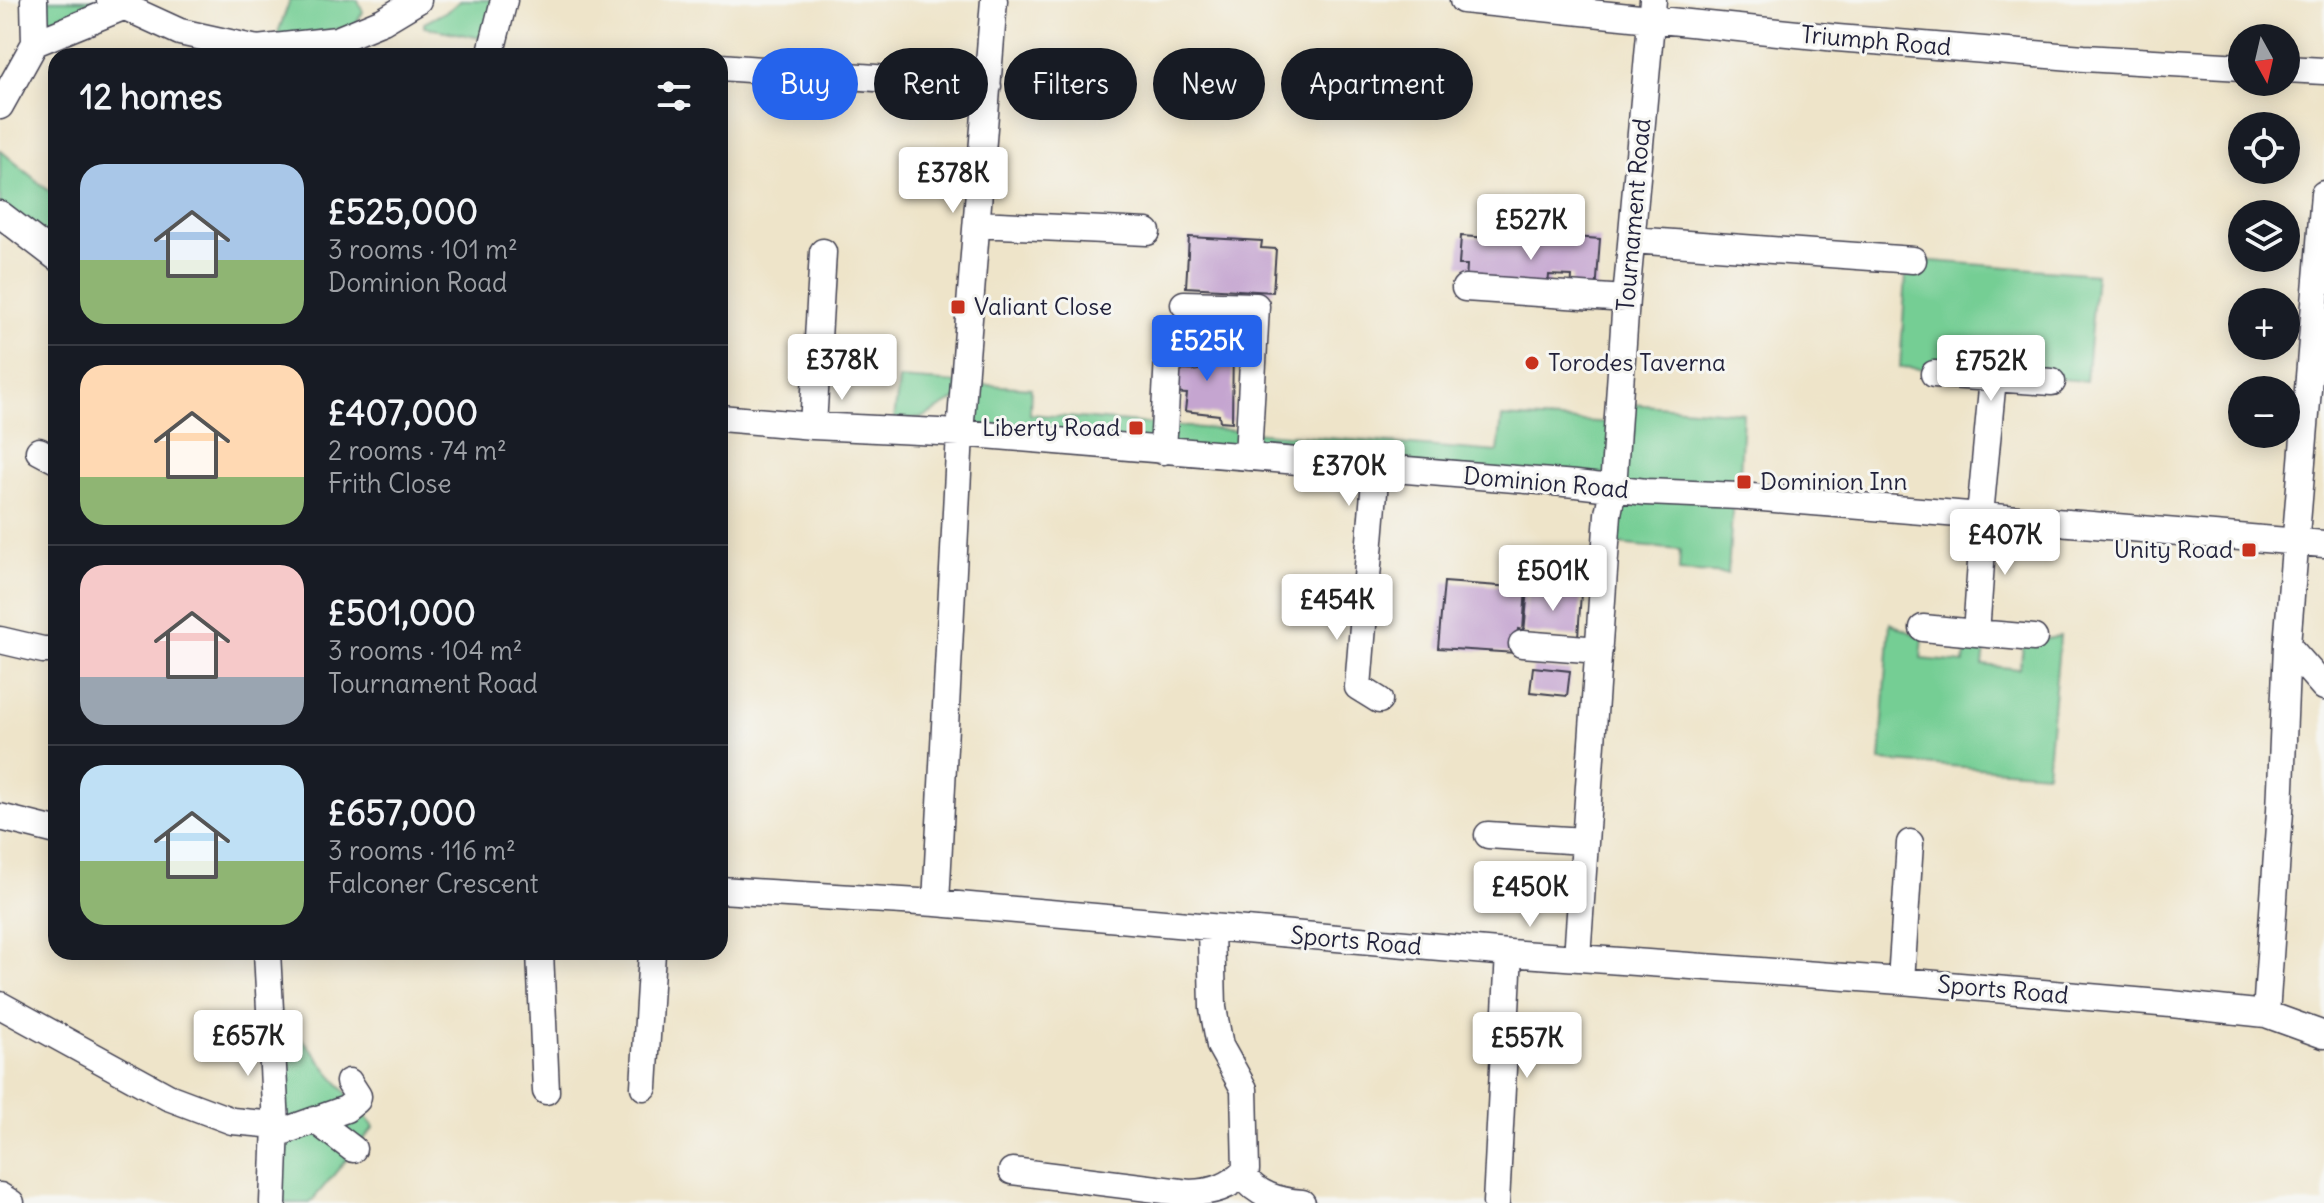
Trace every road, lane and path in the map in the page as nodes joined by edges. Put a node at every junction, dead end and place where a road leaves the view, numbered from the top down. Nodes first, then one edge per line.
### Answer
1 (34, 0) edge
2 (418, 0) edge
3 (504, 0) edge
4 (994, 0) edge
5 (1463, 0) edge
6 (117, 4) edge
7 (1652, 9) edge
8 (378, 11) edge
9 (35, 43) junction
10 (242, 48) edge
11 (290, 48) edge
12 (492, 48) edge
13 (2228, 66) edge
14 (728, 68) edge
15 (2300, 70) edge
16 (2324, 71) edge
17 (874, 78) edge
18 (988, 86) edge
19 (0, 106) edge
20 (985, 120) edge
21 (2324, 194) edge
22 (0, 214) edge
23 (977, 224) junction
24 (1147, 232) dead end
25 (1632, 240) junction
26 (48, 251) edge
27 (823, 252) dead end
28 (1913, 260) dead end
29 (1465, 288) dead end
30 (1626, 299) junction
31 (1184, 304) dead end
32 (2319, 318) edge
33 (1194, 357) dead end
34 (1934, 374) dead end
35 (1993, 378) junction
36 (2052, 382) dead end
37 (728, 419) edge
38 (813, 426) junction
39 (960, 433) junction
40 (1163, 451) junction
41 (1248, 457) junction
42 (1376, 468) junction
43 (1613, 488) junction
44 (1980, 515) junction
45 (2297, 542) junction
46 (2324, 544) edge
47 (1923, 628) dead end
48 (1976, 633) junction
49 (2034, 638) dead end
50 (0, 640) edge
51 (1522, 644) dead end
52 (2287, 645) junction
53 (48, 650) edge
54 (1599, 650) junction
55 (2324, 687) edge
56 (1379, 700) dead end
57 (0, 817) edge
58 (48, 829) edge
59 (1488, 835) dead end
60 (1585, 841) junction
61 (1910, 843) dead end
62 (728, 890) edge
63 (936, 903) junction
64 (1211, 929) junction
65 (1509, 953) junction
66 (1577, 957) junction
67 (267, 960) edge
68 (540, 960) edge
69 (652, 960) edge
70 (1901, 981) junction
71 (0, 1005) edge
72 (2266, 1014) junction
73 (2324, 1035) edge
74 (349, 1082) dead end
75 (644, 1087) dead end
76 (546, 1091) dead end
77 (315, 1120) junction
78 (276, 1129) junction
79 (353, 1149) dead end
80 (1012, 1171) dead end
81 (1242, 1174) junction
82 (0, 1196) edge
83 (11, 1203) edge
84 (273, 1203) edge
85 (1302, 1203) edge
86 (1496, 1203) edge

1 - 9 street
2 - 8 street
3 - 12 street
4 - 18 street
5 - 7 street, Triumph Road
6 - 9 street
6 - 10 street
7 - 13 street, Triumph Road
7 - 25 street, Tournament Road
8 - 11 street
9 - 19 street
14 - 17 street
15 - 16 street
20 - 23 street
21 - 32 street
22 - 26 street
23 - 24 street
23 - 39 street
25 - 28 street
25 - 30 street, Tournament Road
27 - 38 street
29 - 30 street
30 - 43 street, Tournament Road
31 - 41 street
32 - 45 street
33 - 40 street
34 - 35 street
35 - 36 street
35 - 44 street
37 - 38 street, Dominion Road
38 - 39 street, Dominion Road
39 - 40 street, Dominion Road
39 - 63 street
40 - 41 street, Dominion Road
41 - 42 street, Dominion Road
42 - 43 street, Dominion Road
42 - 56 street
43 - 44 street, Dominion Road
43 - 54 street, Tournament Road
44 - 45 street, Dominion Road
44 - 48 street
45 - 46 street, Dominion Road
45 - 52 street
47 - 48 street
48 - 49 street
50 - 53 street
51 - 54 street
52 - 55 street
52 - 72 street
54 - 60 street, Tournament Road
57 - 58 street
59 - 60 street
60 - 66 street, Tournament Road
61 - 70 street
62 - 63 street, Sports Road
63 - 64 street, Sports Road
64 - 65 street, Sports Road
64 - 81 street
65 - 66 street, Sports Road
65 - 86 street
66 - 70 street, Sports Road
67 - 78 street
68 - 76 street
69 - 75 street
70 - 72 street, Sports Road
71 - 78 street
72 - 73 street, Sports Road
74 - 77 street
77 - 78 street
77 - 79 street
78 - 84 street
80 - 81 street
81 - 85 street
82 - 83 street

